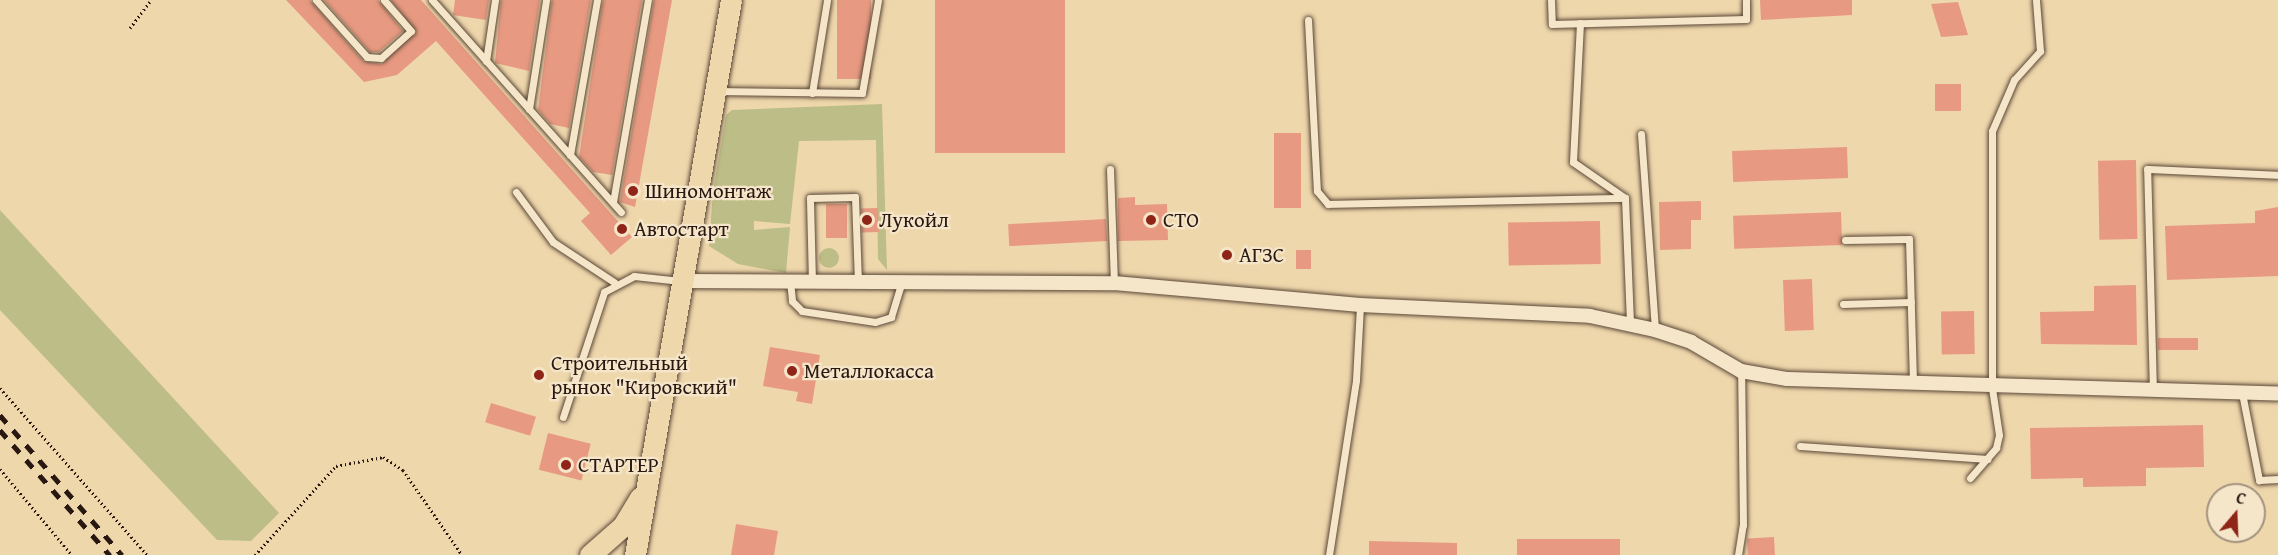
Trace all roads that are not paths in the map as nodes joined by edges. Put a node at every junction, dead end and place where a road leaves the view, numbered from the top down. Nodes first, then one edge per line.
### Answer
1 (316, 0) edge
2 (384, 0) edge
3 (432, 0) edge
4 (442, 0) edge
5 (495, 0) edge
6 (546, 0) edge
7 (597, 0) edge
8 (648, 0) edge
9 (730, 0) edge
10 (827, 0) edge
11 (878, 0) edge
12 (1551, 0) edge
13 (1746, 0) edge
14 (2036, 0) edge
15 (441, 10) junction
16 (1308, 20) dead end
17 (1580, 23) junction
18 (486, 60) junction
19 (715, 91) junction
20 (812, 93) junction
21 (529, 109) junction
22 (1641, 134) dead end
23 (570, 155) junction
24 (1110, 169) dead end
25 (2278, 175) edge
26 (516, 192) dead end
27 (1625, 198) junction
28 (613, 202) junction
29 (621, 212) dead end
30 (1845, 240) dead end
31 (683, 281) junction
32 (790, 281) junction
33 (858, 281) junction
34 (614, 282) junction
35 (812, 282) junction
36 (902, 282) junction
37 (1114, 283) junction
38 (1911, 302) junction
39 (1843, 304) dead end
40 (1360, 305) junction
41 (1630, 322) junction
42 (1655, 330) junction
43 (1741, 370) junction
44 (1913, 384) junction
45 (1992, 388) junction
46 (2153, 392) junction
47 (2242, 393) junction
48 (2278, 394) edge
49 (563, 417) dead end
50 (1800, 446) dead end
51 (1988, 459) junction
52 (1970, 478) dead end
53 (2278, 479) edge
54 (647, 484) junction
55 (590, 555) edge
56 (635, 555) edge
57 (1329, 555) edge
58 (1738, 555) edge

1 - 2 lane
3 - 15 lane
4 - 15 lane
5 - 18 lane
6 - 21 lane
7 - 23 lane
8 - 28 lane
9 - 19 main road
10 - 20 lane
11 - 20 lane
12 - 17 lane
13 - 17 lane
14 - 45 lane
15 - 18 lane
16 - 27 lane
17 - 27 lane
18 - 21 lane
19 - 20 lane
19 - 31 main road
21 - 23 lane
22 - 42 lane
23 - 28 lane
24 - 37 lane
25 - 46 lane
26 - 34 lane
27 - 41 lane
28 - 29 lane
30 - 38 lane
31 - 32 street
31 - 34 lane
31 - 54 main road
32 - 35 street
32 - 36 lane
33 - 35 street
33 - 35 lane
33 - 36 street
34 - 49 lane
36 - 37 street
37 - 40 street
38 - 39 lane
38 - 44 lane
40 - 41 street
40 - 57 lane
41 - 42 street
42 - 43 street
43 - 44 street
43 - 58 lane
44 - 45 street
45 - 46 street
45 - 51 lane
46 - 47 street
47 - 48 street
47 - 53 lane
50 - 51 lane
51 - 52 lane
54 - 55 main road
54 - 56 main road

